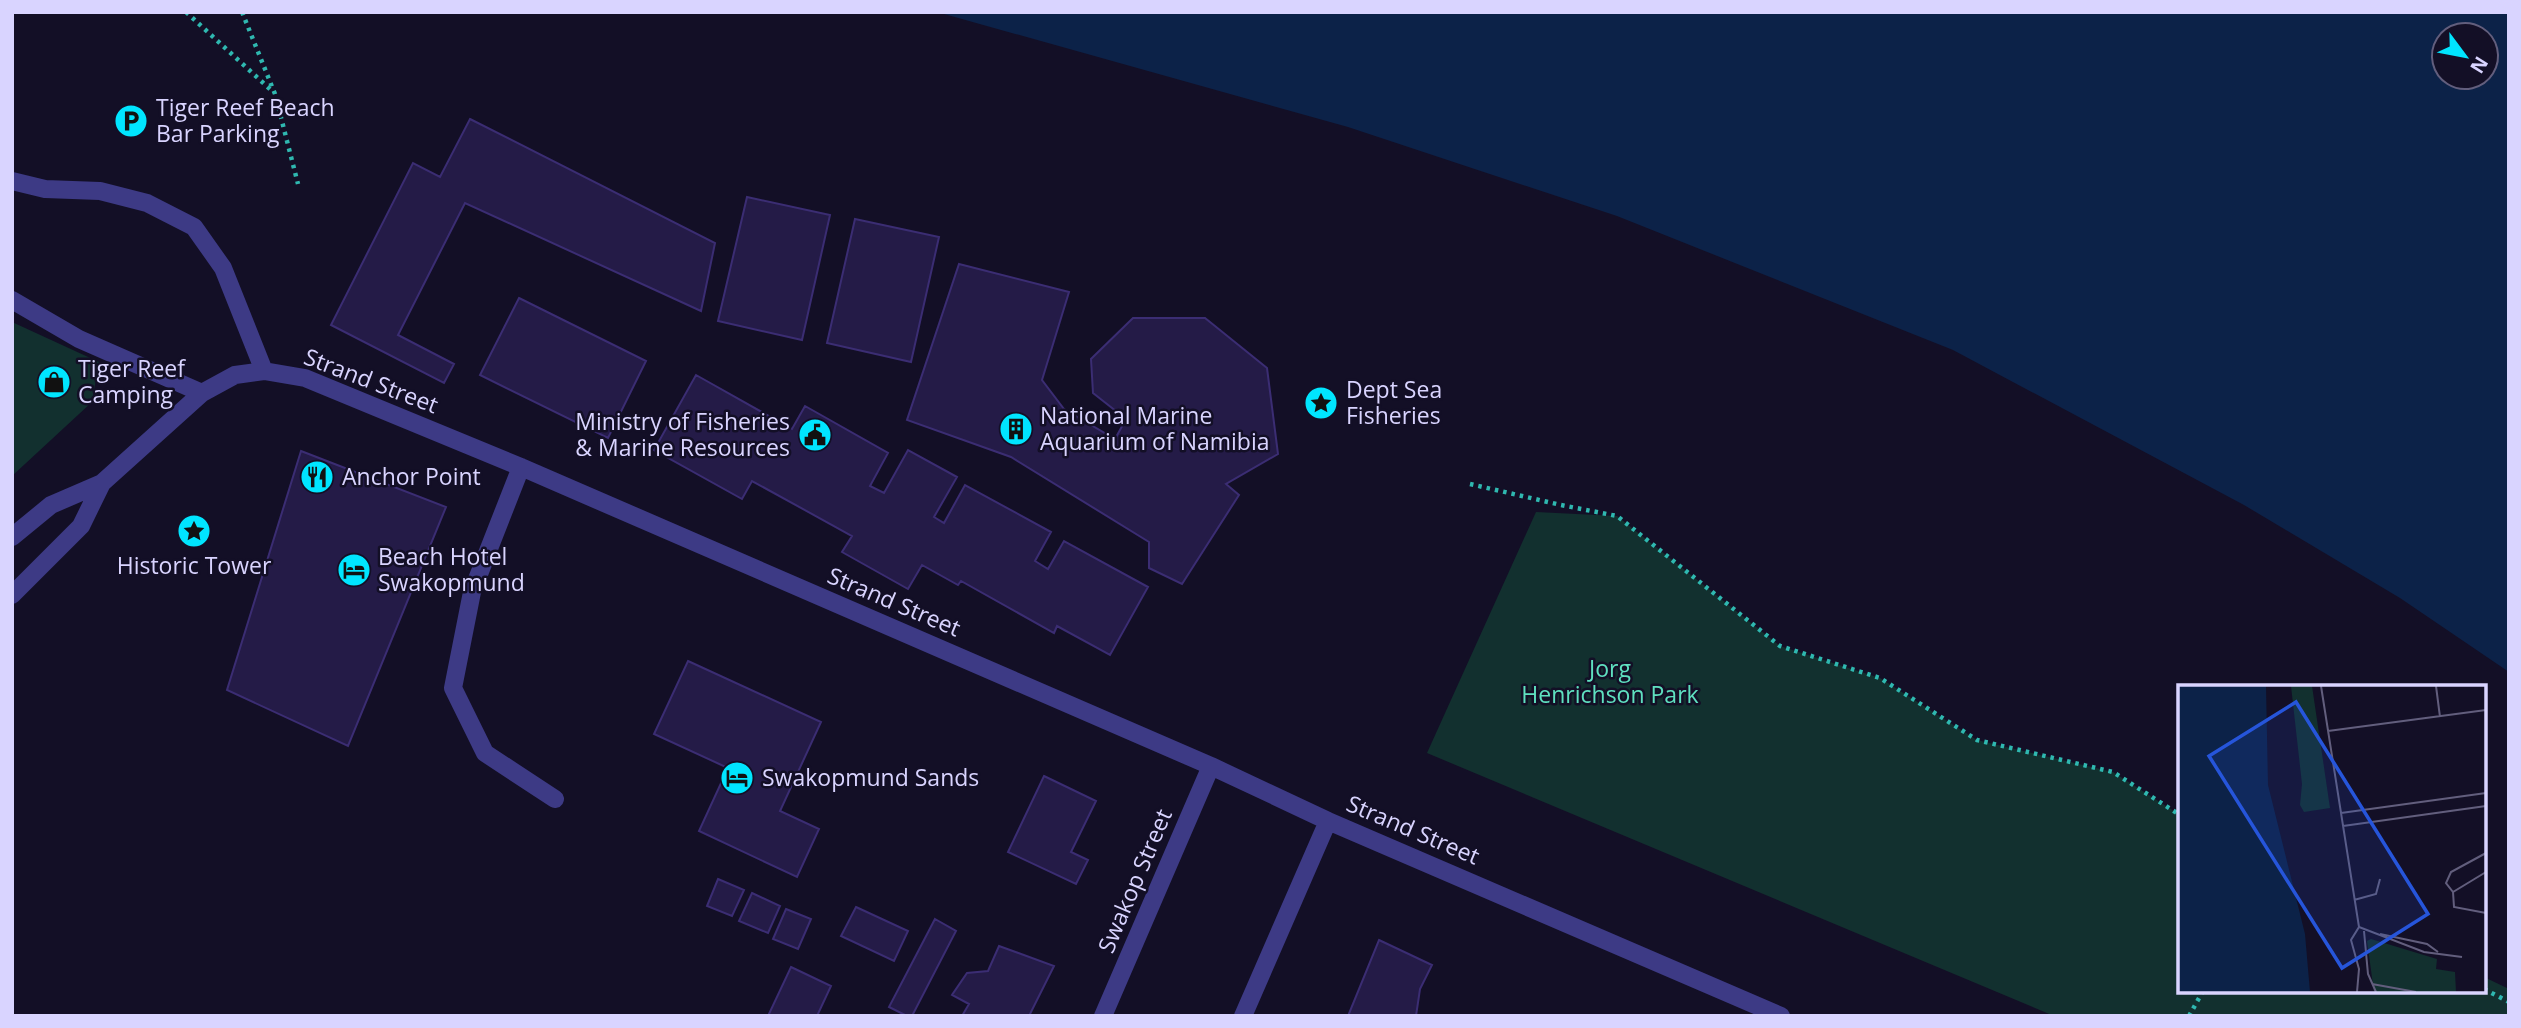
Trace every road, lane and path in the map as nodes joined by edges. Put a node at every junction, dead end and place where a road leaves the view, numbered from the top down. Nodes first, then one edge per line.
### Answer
1 (186, 12) edge
2 (242, 12) edge
3 (275, 94) junction
4 (12, 181) edge
5 (298, 184) dead end
6 (12, 300) edge
7 (264, 371) junction
8 (202, 393) junction
9 (521, 467) junction
10 (102, 484) junction
11 (1470, 484) dead end
12 (12, 537) edge
13 (12, 595) edge
14 (1211, 766) junction
15 (555, 799) dead end
16 (2178, 814) edge
17 (1328, 821) junction
18 (2486, 990) edge
19 (2202, 993) edge
20 (2509, 1002) edge
21 (1103, 1016) edge
22 (1243, 1016) edge
23 (1781, 1016) edge
24 (2189, 1016) edge

1 - 3 path
2 - 3 path
3 - 5 path
4 - 7 street
6 - 8 street
7 - 8 street, Strand Street
7 - 9 street, Strand Street
8 - 10 street, Strand Street
9 - 14 street, Strand Street
9 - 15 street
10 - 12 street, Strand Street
10 - 13 street
11 - 16 path
14 - 17 street, Strand Street
14 - 21 street, Swakop Street
17 - 22 street
17 - 23 street, Strand Street
18 - 20 path
19 - 24 path

